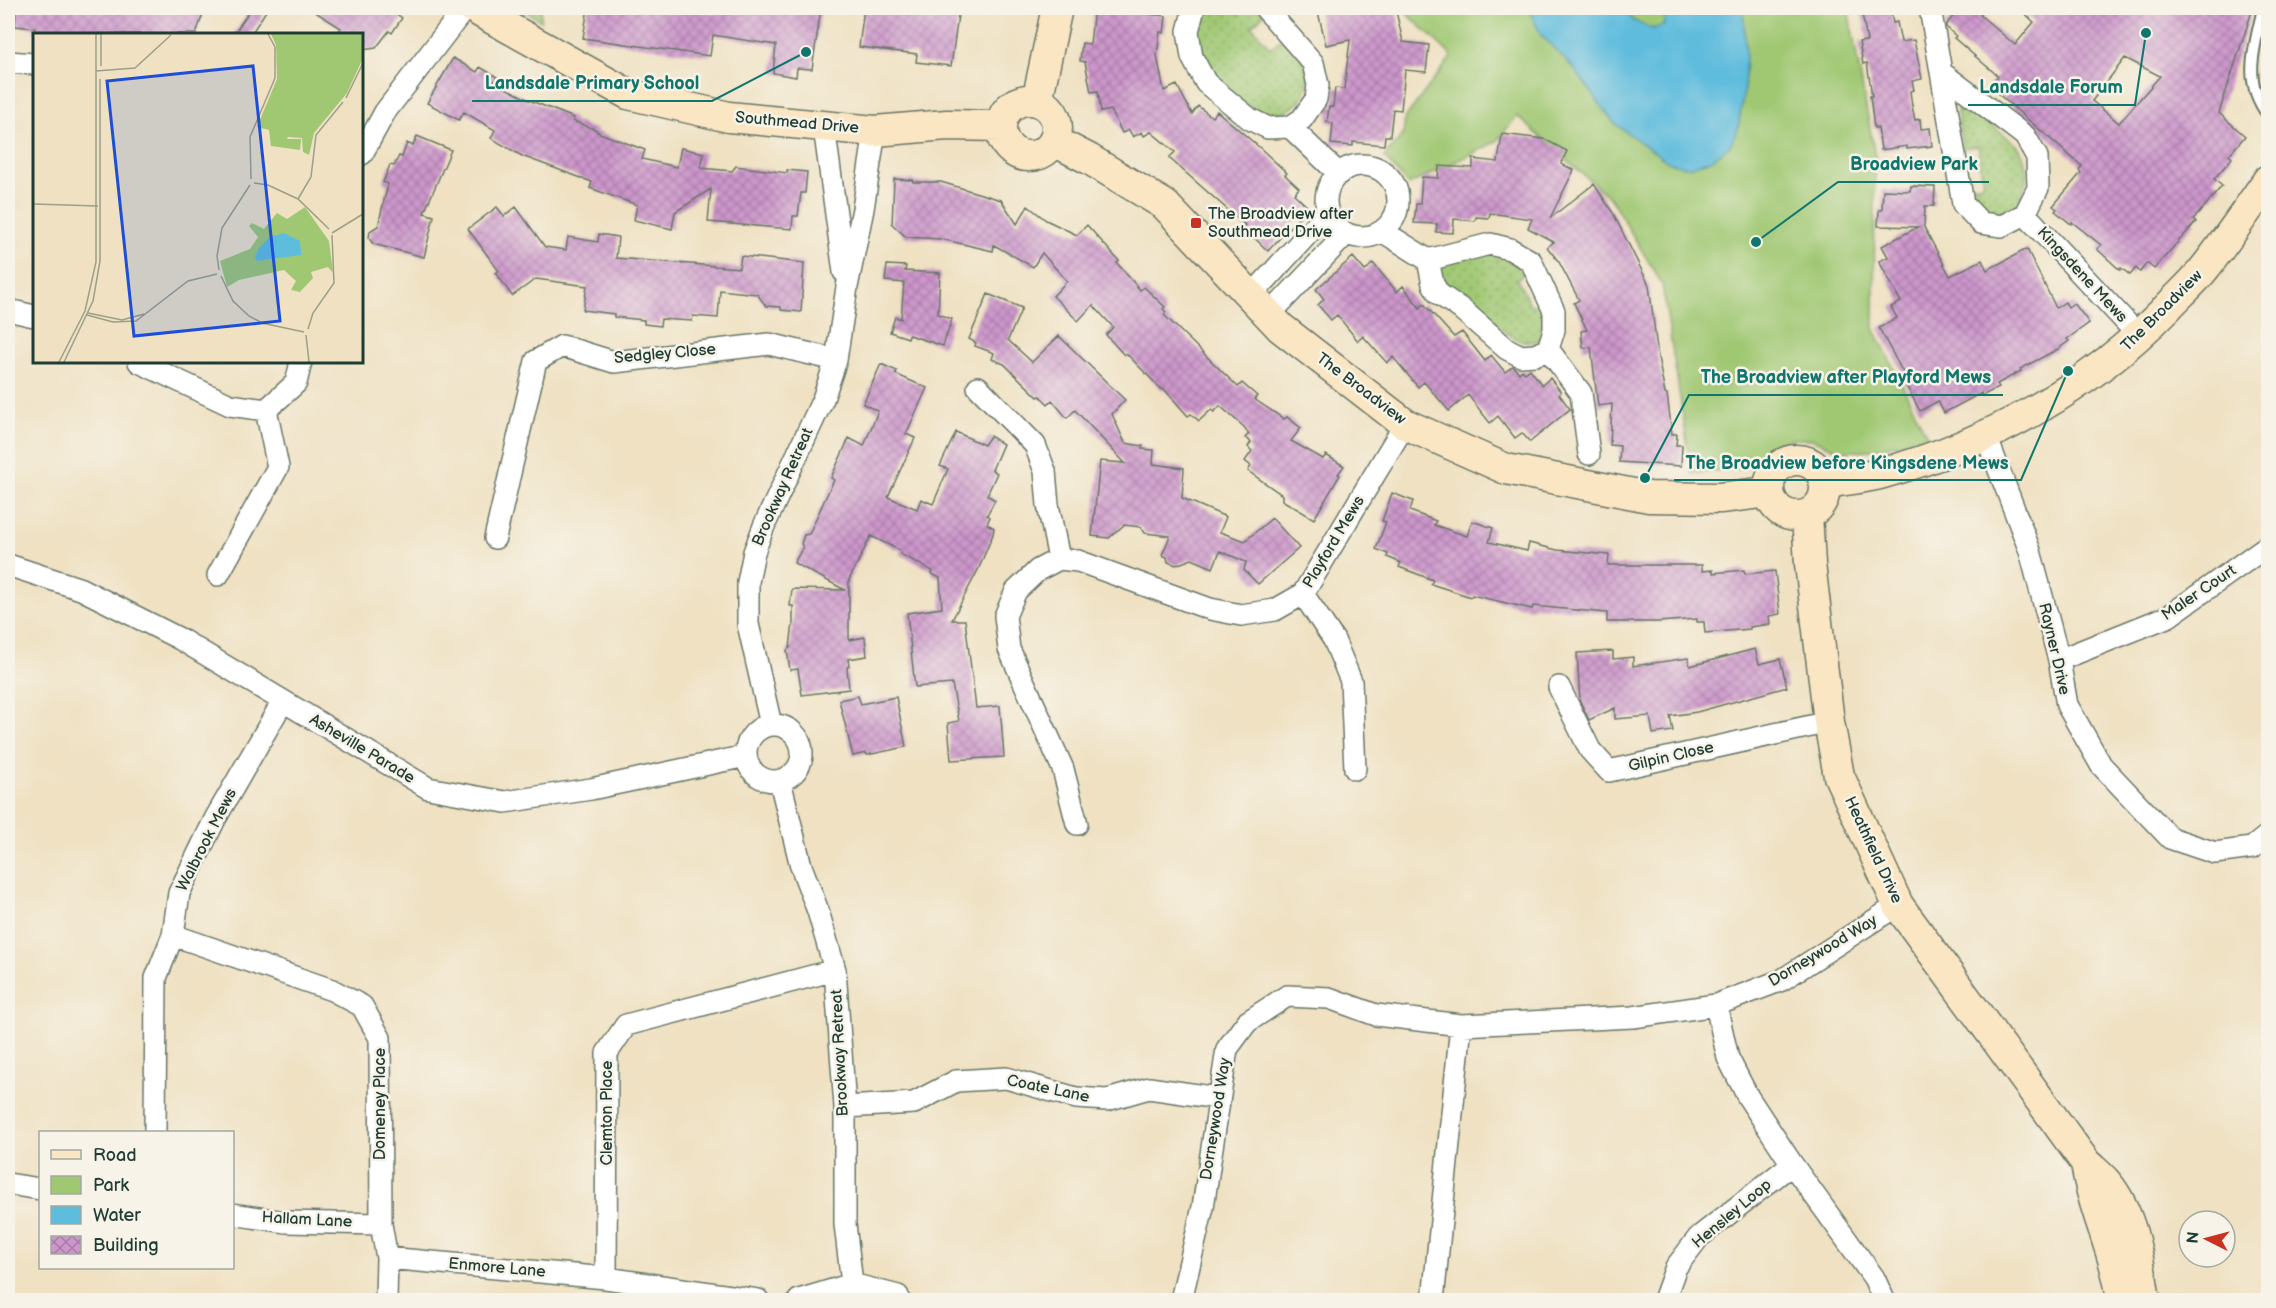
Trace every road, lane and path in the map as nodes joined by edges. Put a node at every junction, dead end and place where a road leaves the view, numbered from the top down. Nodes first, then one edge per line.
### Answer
1 (465, 8) edge
2 (473, 8) edge
3 (1057, 8) edge
4 (1194, 8) edge
5 (1265, 8) edge
6 (1930, 8) edge
7 (2263, 8) edge
8 (8, 62) edge
9 (33, 64) edge
10 (1941, 72) junction
11 (1037, 101) junction
12 (2268, 116) edge
13 (824, 126) junction
14 (1001, 126) junction
15 (1290, 128) junction
16 (875, 130) junction
17 (1054, 141) junction
18 (363, 152) edge
19 (1339, 174) junction
20 (2268, 180) edge
21 (1328, 212) junction
22 (2025, 214) junction
23 (1382, 231) junction
24 (1346, 234) junction
25 (1428, 260) junction
26 (847, 287) junction
27 (1260, 306) junction
28 (8, 310) edge
29 (33, 316) edge
30 (2139, 336) junction
31 (1548, 349) junction
32 (836, 360) junction
33 (141, 363) edge
34 (301, 363) edge
35 (978, 387) dead end
36 (266, 410) junction
37 (1405, 424) junction
38 (1986, 436) junction
39 (1589, 454) dead end
40 (1825, 483) junction
41 (1770, 492) junction
42 (1807, 515) junction
43 (495, 538) dead end
44 (2267, 546) edge
45 (1059, 559) junction
46 (8, 565) edge
47 (218, 575) dead end
48 (1303, 594) junction
49 (2060, 660) junction
50 (1559, 687) dead end
51 (283, 701) junction
52 (1829, 722) junction
53 (771, 725) junction
54 (746, 756) junction
55 (1355, 769) dead end
56 (780, 781) junction
57 (1077, 824) dead end
58 (2268, 835) edge
59 (1898, 905) junction
60 (173, 935) junction
61 (835, 970) junction
62 (1716, 1005) junction
63 (1461, 1025) junction
64 (1218, 1098) junction
65 (845, 1107) junction
66 (155, 1131) edge
67 (2086, 1163) junction
68 (1792, 1164) junction
69 (8, 1184) edge
70 (39, 1189) edge
71 (234, 1214) edge
72 (381, 1224) junction
73 (387, 1258) junction
74 (606, 1278) junction
75 (852, 1284) junction
76 (898, 1296) dead end
77 (386, 1300) edge
78 (758, 1300) edge
79 (799, 1300) edge
80 (1181, 1300) edge
81 (1433, 1300) edge
82 (1664, 1300) edge
83 (1884, 1300) edge
84 (2122, 1300) edge
85 (2145, 1300) edge

1 - 18 street
2 - 13 street, Southmead Drive
3 - 11 street
4 - 15 street
5 - 15 street
6 - 10 street, Kingsdene Mews
7 - 12 lane
8 - 9 street
10 - 22 street, Kingsdene Mews
10 - 22 street, Kingsdene Mews
11 - 14 street
11 - 17 street
13 - 16 street, Southmead Drive
13 - 26 street, Brookway Retreat
14 - 16 street, Southmead Drive
14 - 17 street
15 - 19 street
16 - 26 street, Brookway Retreat
17 - 27 street, The Broadview
19 - 21 street
19 - 23 street
20 - 30 street, The Broadview
21 - 24 street
21 - 27 street
22 - 30 street, Kingsdene Mews
23 - 24 street
23 - 25 street
24 - 27 street
25 - 31 street
25 - 31 street
26 - 32 street, Brookway Retreat
27 - 37 street, The Broadview
28 - 29 street
30 - 38 street, The Broadview
31 - 39 street
32 - 43 street, Sedgley Close
32 - 53 street, Brookway Retreat
33 - 36 street
34 - 36 street
35 - 45 street
36 - 47 street
37 - 41 street, The Broadview
37 - 48 street, Playford Mews
38 - 40 street, The Broadview
38 - 49 street, Rayner Drive
40 - 41 street
40 - 42 street
41 - 42 street
42 - 52 street, Heathfield Drive
44 - 49 street, Maler Court
45 - 48 street, Playford Mews
45 - 57 street
46 - 51 street, Asheville Parade
48 - 55 street
49 - 58 street, Rayner Drive
50 - 52 street, Gilpin Close
51 - 54 street, Asheville Parade
51 - 60 street, Walbrook Mews
52 - 59 street, Heathfield Drive
53 - 54 street
53 - 56 street
54 - 56 street
56 - 61 street, Brookway Retreat
59 - 62 street, Dorneywood Way
59 - 67 street, Heathfield Drive
60 - 66 street, Walbrook Mews
60 - 72 street, Domeney Place
61 - 65 street, Brookway Retreat
61 - 74 street, Clemton Place
62 - 63 street, Dorneywood Way
62 - 68 street
63 - 64 street, Dorneywood Way
63 - 81 street
64 - 65 street, Coate Lane
64 - 80 street, Dorneywood Way
65 - 75 street, Brookway Retreat
67 - 84 street, Heathfield Drive
67 - 85 street, Heathfield Drive
68 - 82 street, Hensley Loop
68 - 83 street
69 - 70 street
71 - 72 street, Hallam Lane
72 - 73 street, Domeney Place
73 - 74 street, Enmore Lane
73 - 77 street, Domeney Place
74 - 78 street, Enmore Lane
75 - 76 street
75 - 79 street

